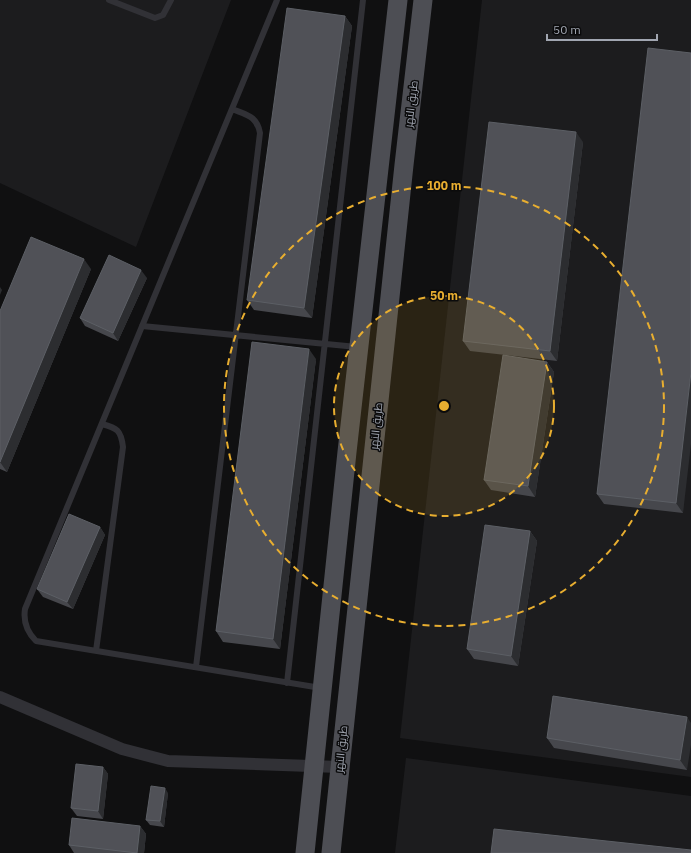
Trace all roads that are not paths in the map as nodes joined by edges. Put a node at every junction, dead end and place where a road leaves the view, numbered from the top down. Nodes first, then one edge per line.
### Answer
1 (109, 0) edge
2 (171, 0) edge
3 (277, 0) edge
4 (362, 0) edge
5 (398, 0) edge
6 (423, 0) edge
7 (232, 109) junction
8 (142, 326) junction
9 (236, 335) junction
10 (324, 344) junction
11 (359, 347) junction
12 (102, 424) junction
13 (96, 651) junction
14 (196, 667) junction
15 (287, 682) junction
16 (322, 688) junction
17 (0, 697) edge
18 (314, 766) junction
19 (339, 767) junction
20 (305, 853) edge
21 (330, 853) edge

1 - 2 lane
3 - 7 lane
4 - 10 lane
5 - 11 main road
6 - 19 main road, طريق النهر
7 - 8 lane
7 - 9 lane
8 - 9 lane
8 - 12 lane
9 - 10 lane
9 - 14 lane
10 - 11 lane
10 - 15 lane
11 - 16 main road
12 - 13 lane
12 - 13 lane
13 - 14 lane
14 - 15 lane
15 - 16 lane
16 - 18 main road
17 - 18 street
18 - 19 street
18 - 20 main road
19 - 21 main road, طريق النهر

